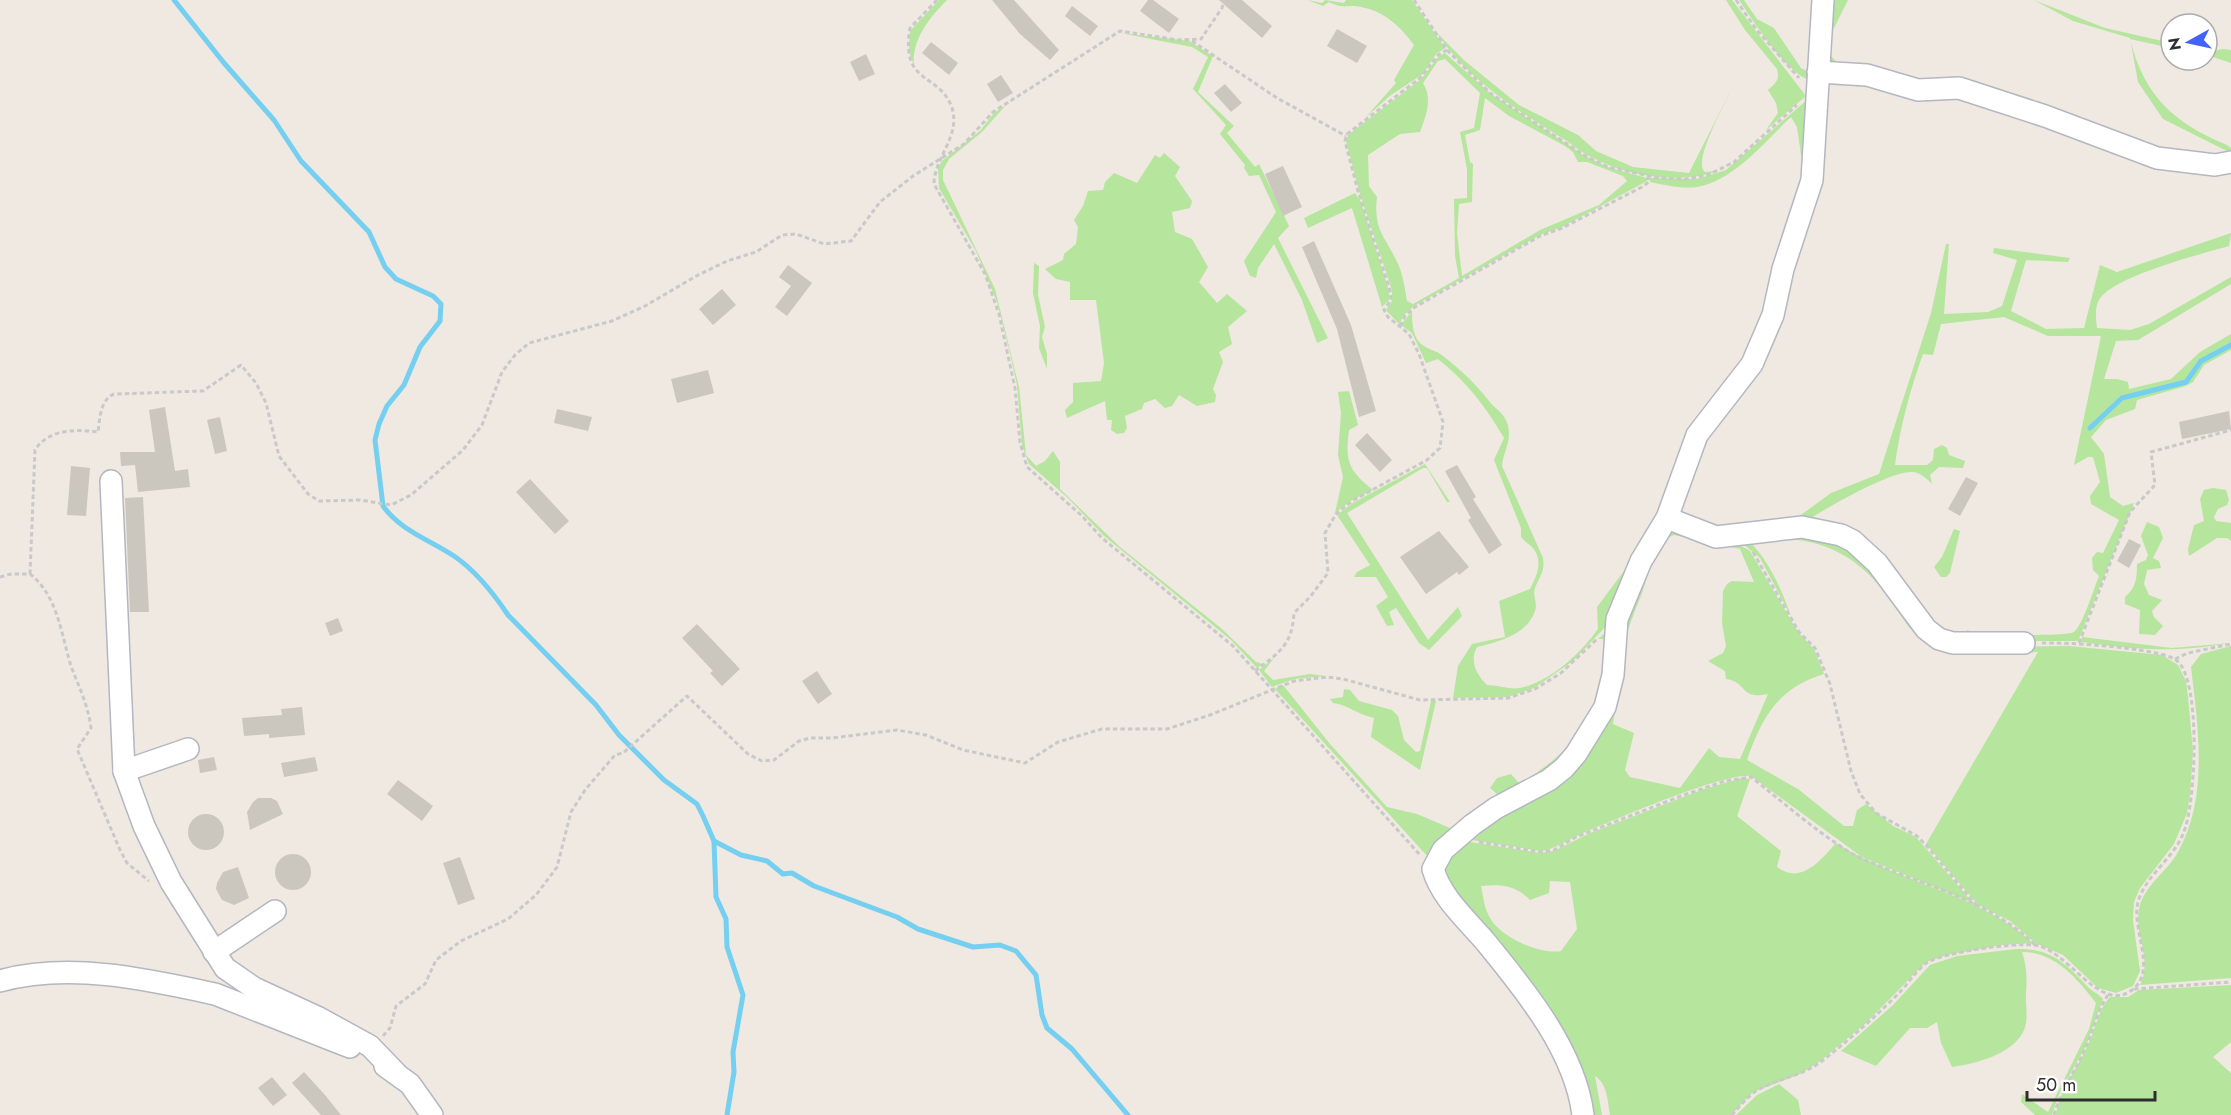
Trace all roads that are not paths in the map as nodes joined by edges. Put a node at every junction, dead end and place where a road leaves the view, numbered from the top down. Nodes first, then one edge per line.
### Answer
1 (1823, 0) edge
2 (1817, 83) junction
3 (2231, 162) edge
4 (111, 481) dead end
5 (1667, 518) junction
6 (2024, 643) road end
7 (188, 749) dead end
8 (124, 771) junction
9 (275, 911) dead end
10 (214, 952) junction
11 (0, 981) edge
12 (396, 1073) junction
13 (432, 1115) edge
14 (1583, 1115) edge

1 - 2 street
2 - 3 street
2 - 5 street
4 - 8 street
5 - 6 street
5 - 14 street
7 - 8 street
8 - 10 street
9 - 10 street
10 - 12 street
11 - 12 street
12 - 13 street

